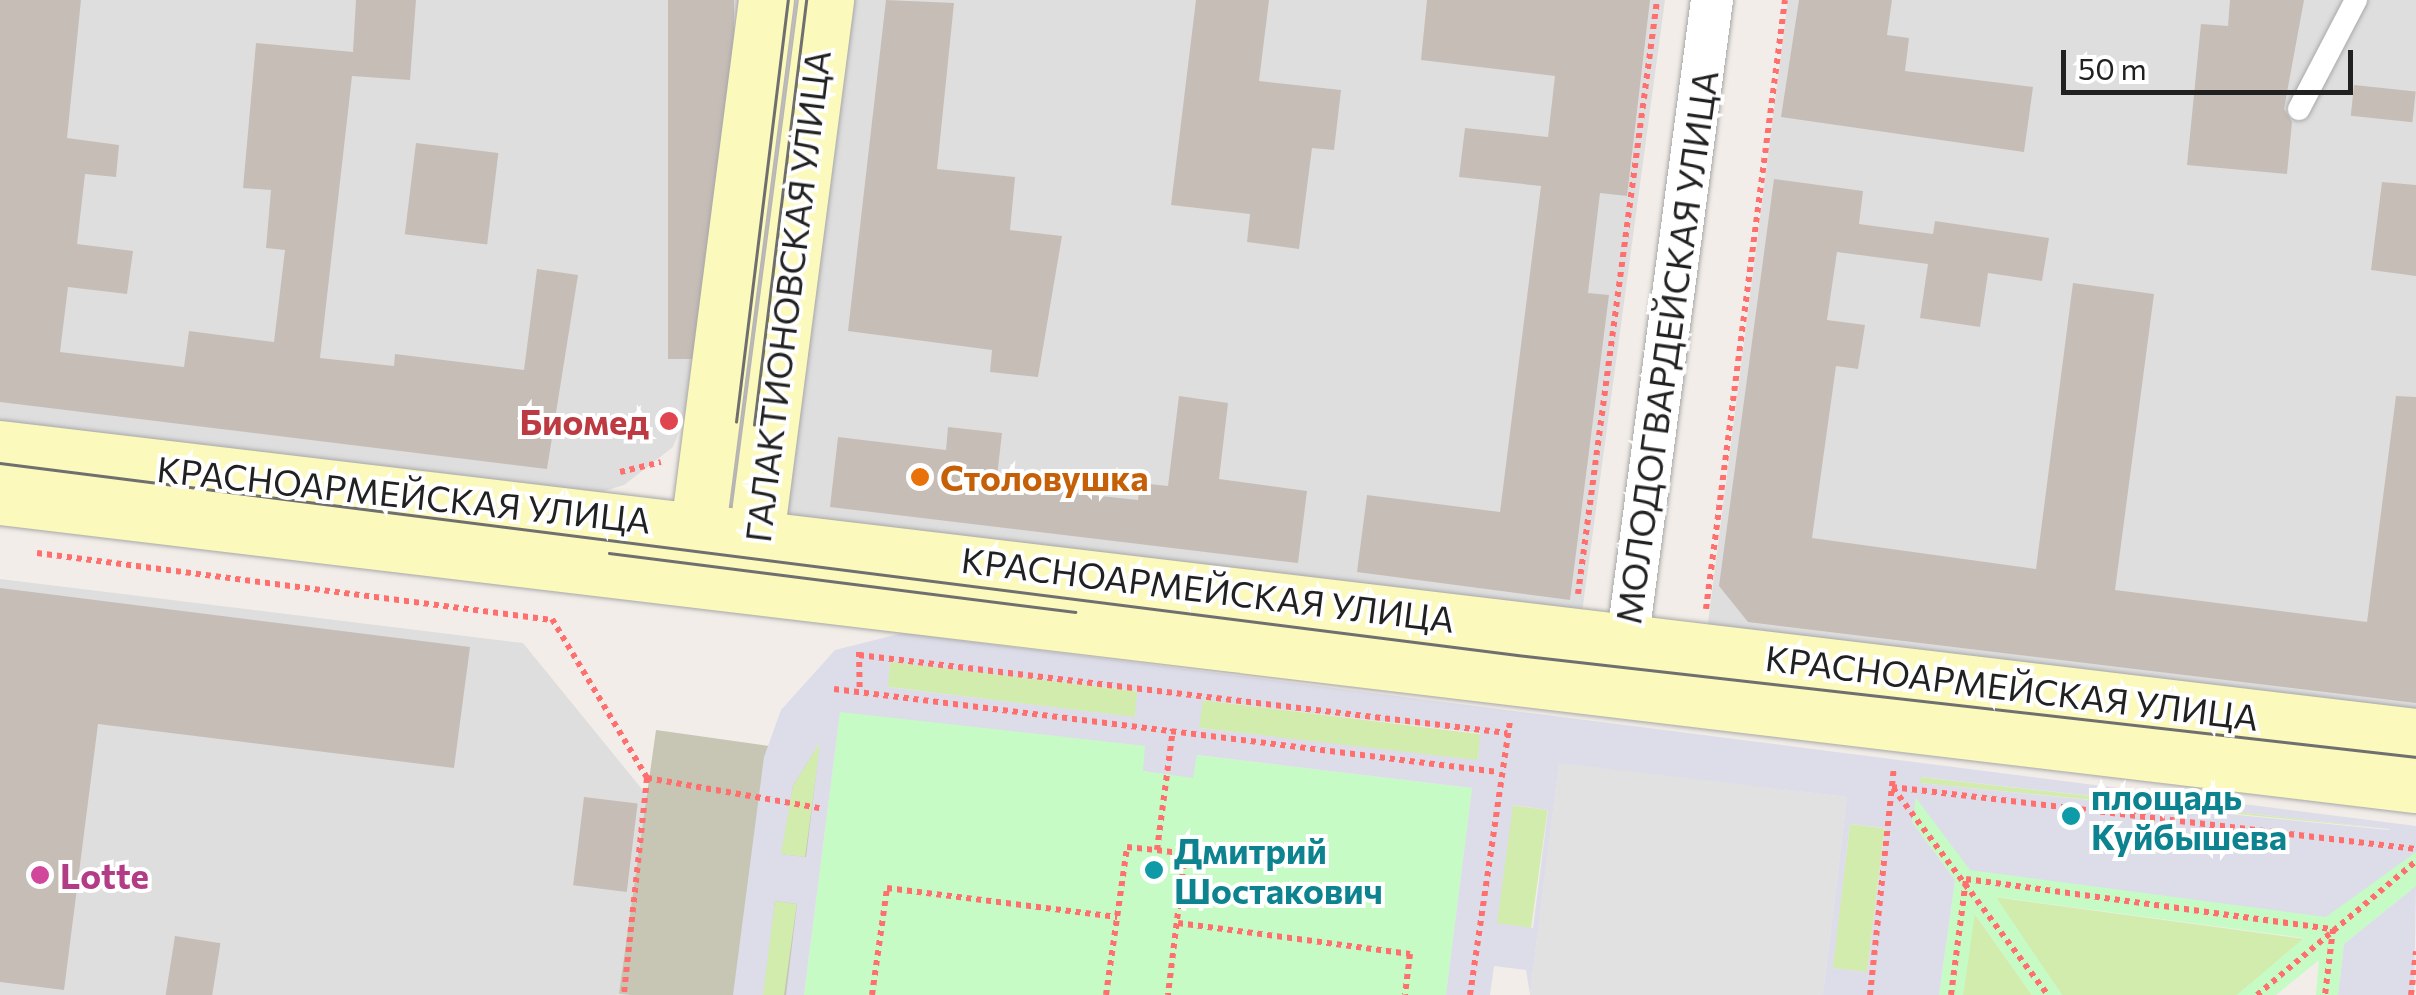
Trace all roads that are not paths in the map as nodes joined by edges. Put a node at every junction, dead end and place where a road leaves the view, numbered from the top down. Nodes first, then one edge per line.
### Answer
1 (766, 0) edge
2 (826, 0) edge
3 (1712, 0) edge
4 (2356, 0) edge
5 (2300, 109) dead end
6 (0, 448) edge
7 (0, 496) edge
8 (698, 526) junction
9 (756, 534) junction
10 (749, 592) junction
11 (1627, 640) junction
12 (1620, 694) junction
13 (2416, 736) edge
14 (2416, 785) edge

1 - 8 main road, ГАЛАКТИОНОВСКАЯ УЛИЦА
2 - 9 main road, ГАЛАКТИОНОВСКАЯ УЛИЦА
3 - 11 street, МОЛОДОГВАРДЕЙСКАЯ УЛИЦА
4 - 5 lane
6 - 8 main road, КРАСНОАРМЕЙСКАЯ УЛИЦА
7 - 10 main road, КРАСНОАРМЕЙСКАЯ УЛИЦА
8 - 9 main road, КРАСНОАРМЕЙСКАЯ УЛИЦА
9 - 10 main road, ГАЛАКТИОНОВСКАЯ УЛИЦА
9 - 11 main road, КРАСНОАРМЕЙСКАЯ УЛИЦА
10 - 12 main road, КРАСНОАРМЕЙСКАЯ УЛИЦА
11 - 12 street, МОЛОДОГВАРДЕЙСКАЯ УЛИЦА
11 - 13 main road, КРАСНОАРМЕЙСКАЯ УЛИЦА
12 - 14 main road, КРАСНОАРМЕЙСКАЯ УЛИЦА

